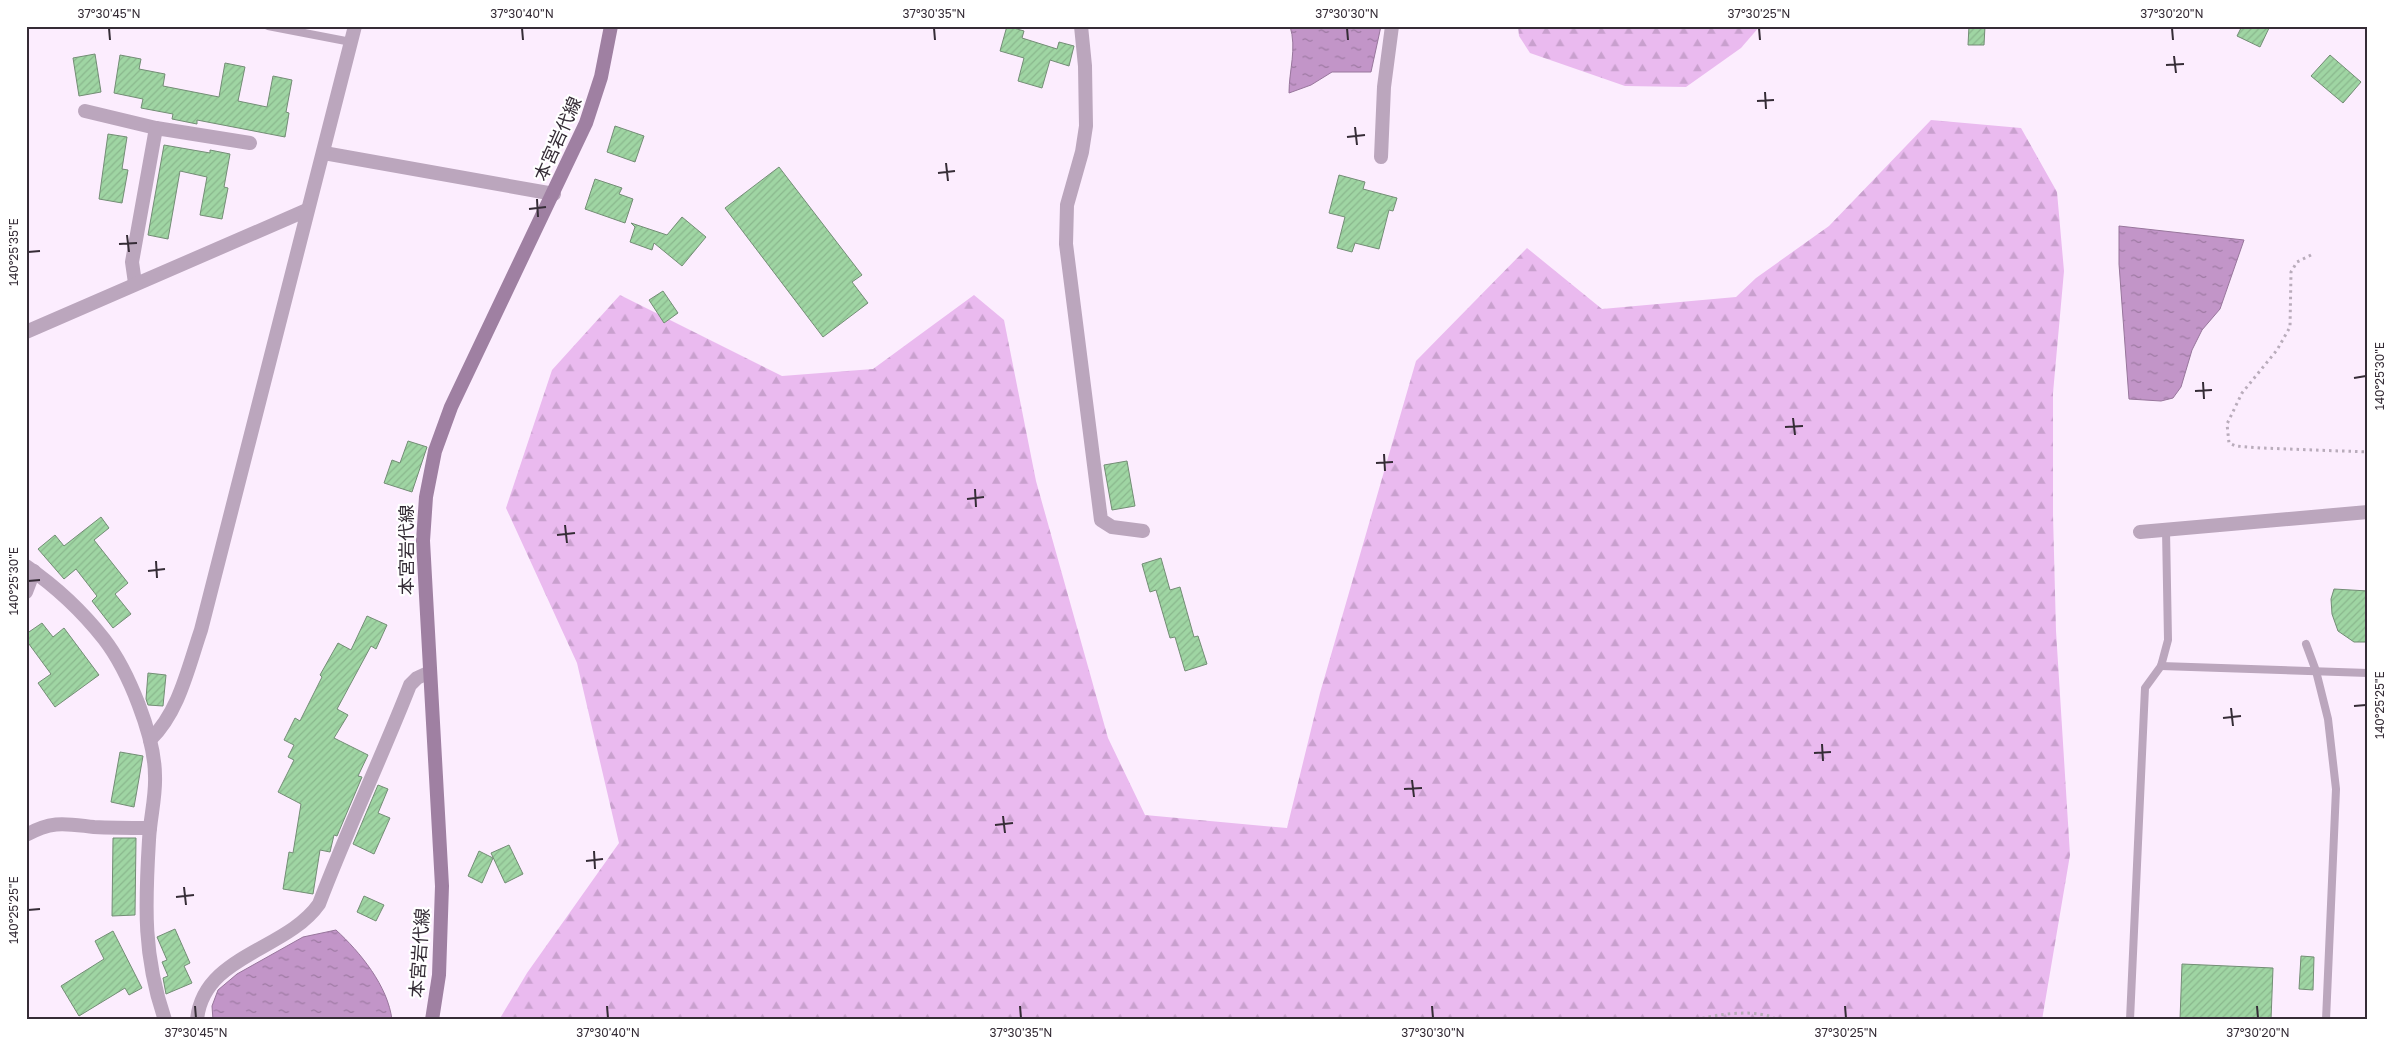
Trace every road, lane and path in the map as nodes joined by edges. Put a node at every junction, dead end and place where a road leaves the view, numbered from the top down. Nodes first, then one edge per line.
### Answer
1 (268, 26) edge
2 (355, 26) edge
3 (611, 26) edge
4 (1081, 26) edge
5 (1392, 26) edge
6 (351, 42) junction
7 (85, 111) dead end
8 (156, 128) junction
9 (250, 143) dead end
10 (324, 153) junction
11 (1381, 157) dead end
12 (554, 194) junction
13 (307, 210) junction
14 (2311, 255) dead end
15 (135, 283) junction
16 (26, 332) edge
17 (2368, 452) edge
18 (2368, 512) edge
19 (2166, 530) junction
20 (1143, 532) dead end
21 (2140, 532) dead end
22 (30, 569) edge
23 (26, 592) edge
24 (2306, 644) dead end
25 (2161, 666) junction
26 (2316, 671) junction
27 (430, 672) junction
28 (2368, 673) edge
29 (150, 740) junction
30 (150, 828) junction
31 (26, 836) edge
32 (165, 1020) edge
33 (197, 1020) edge
34 (432, 1020) edge
35 (1696, 1020) edge
36 (1777, 1020) edge
37 (2130, 1020) edge
38 (2326, 1020) edge

1 - 6 lane
2 - 6 street
3 - 12 main road, 本宮岩代線
4 - 20 street
5 - 11 street
6 - 10 street
7 - 8 street
8 - 9 street
8 - 15 street
10 - 12 street
10 - 13 street
12 - 27 main road, 本宮岩代線
13 - 15 street
13 - 29 street
14 - 17 path
15 - 16 street
18 - 19 street
19 - 21 street
19 - 25 lane
22 - 23 street
22 - 29 street
24 - 26 lane
25 - 26 lane
25 - 37 lane
26 - 28 lane
26 - 38 lane
27 - 33 street
27 - 34 main road, 本宮岩代線
29 - 30 street
30 - 31 street
30 - 32 street
35 - 36 path

